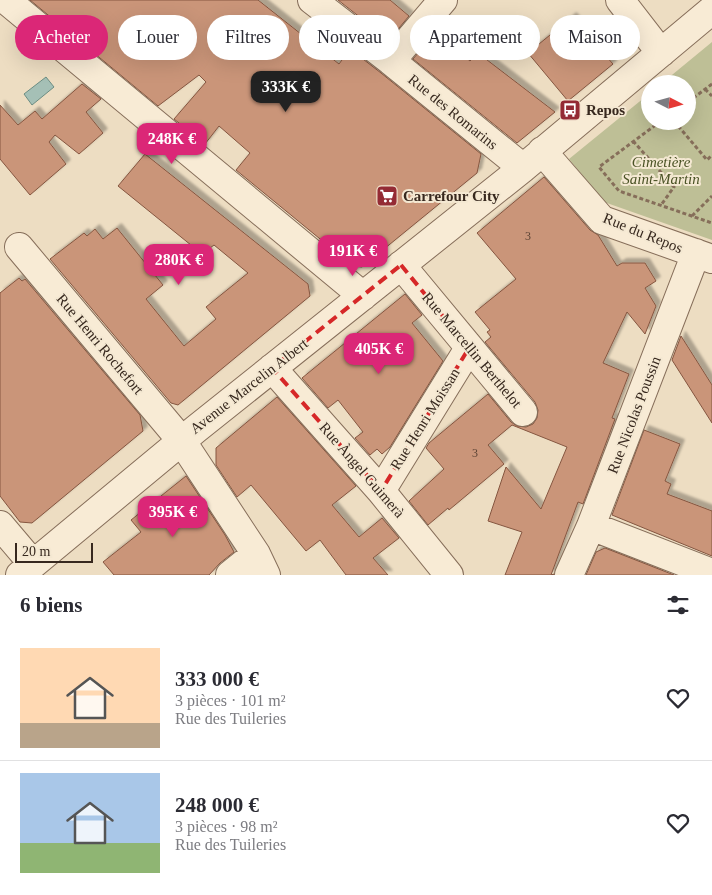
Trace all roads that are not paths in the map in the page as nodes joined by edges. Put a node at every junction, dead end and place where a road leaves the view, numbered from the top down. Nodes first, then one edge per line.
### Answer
1 (312, 0) edge
2 (444, 0) edge
3 (620, 0) edge
4 (10, 1) edge
5 (712, 10) edge
6 (661, 53) junction
7 (391, 61) junction
8 (532, 160) junction
9 (19, 247) dead end
10 (704, 256) edge
11 (401, 265) junction
12 (363, 296) junction
13 (469, 348) junction
14 (272, 368) junction
15 (524, 412) dead end
16 (181, 440) junction
17 (381, 491) junction
18 (0, 525) edge
19 (591, 526) junction
20 (261, 564) edge
21 (26, 570) edge
22 (712, 573) edge
23 (230, 575) edge
24 (448, 575) edge
25 (568, 575) edge

1 - 7 street, Rue des Romarins
2 - 7 street
3 - 6 street
4 - 12 street
5 - 6 street, Avenue Marcelin Albert
6 - 8 street, Avenue Marcelin Albert
7 - 8 street, Rue des Romarins
8 - 10 street, Rue du Repos
8 - 11 street, Avenue Marcelin Albert
9 - 16 street, Rue Henri Rochefort
10 - 19 street, Rue Nicolas Poussin
11 - 12 street, Avenue Marcelin Albert
11 - 13 street, Rue Marcellin Berthelot
12 - 14 street, Avenue Marcelin Albert
13 - 15 street, Rue Marcellin Berthelot
13 - 17 street, Rue Henri Moissan
14 - 16 street, Avenue Marcelin Albert
14 - 17 street, Rue Àngel Guimerà
16 - 20 street, Rue Henri Rochefort
16 - 21 street, Avenue Marcelin Albert
17 - 24 street, Rue Àngel Guimerà
18 - 21 street
19 - 22 street
19 - 25 street, Rue Nicolas Poussin
20 - 23 street

